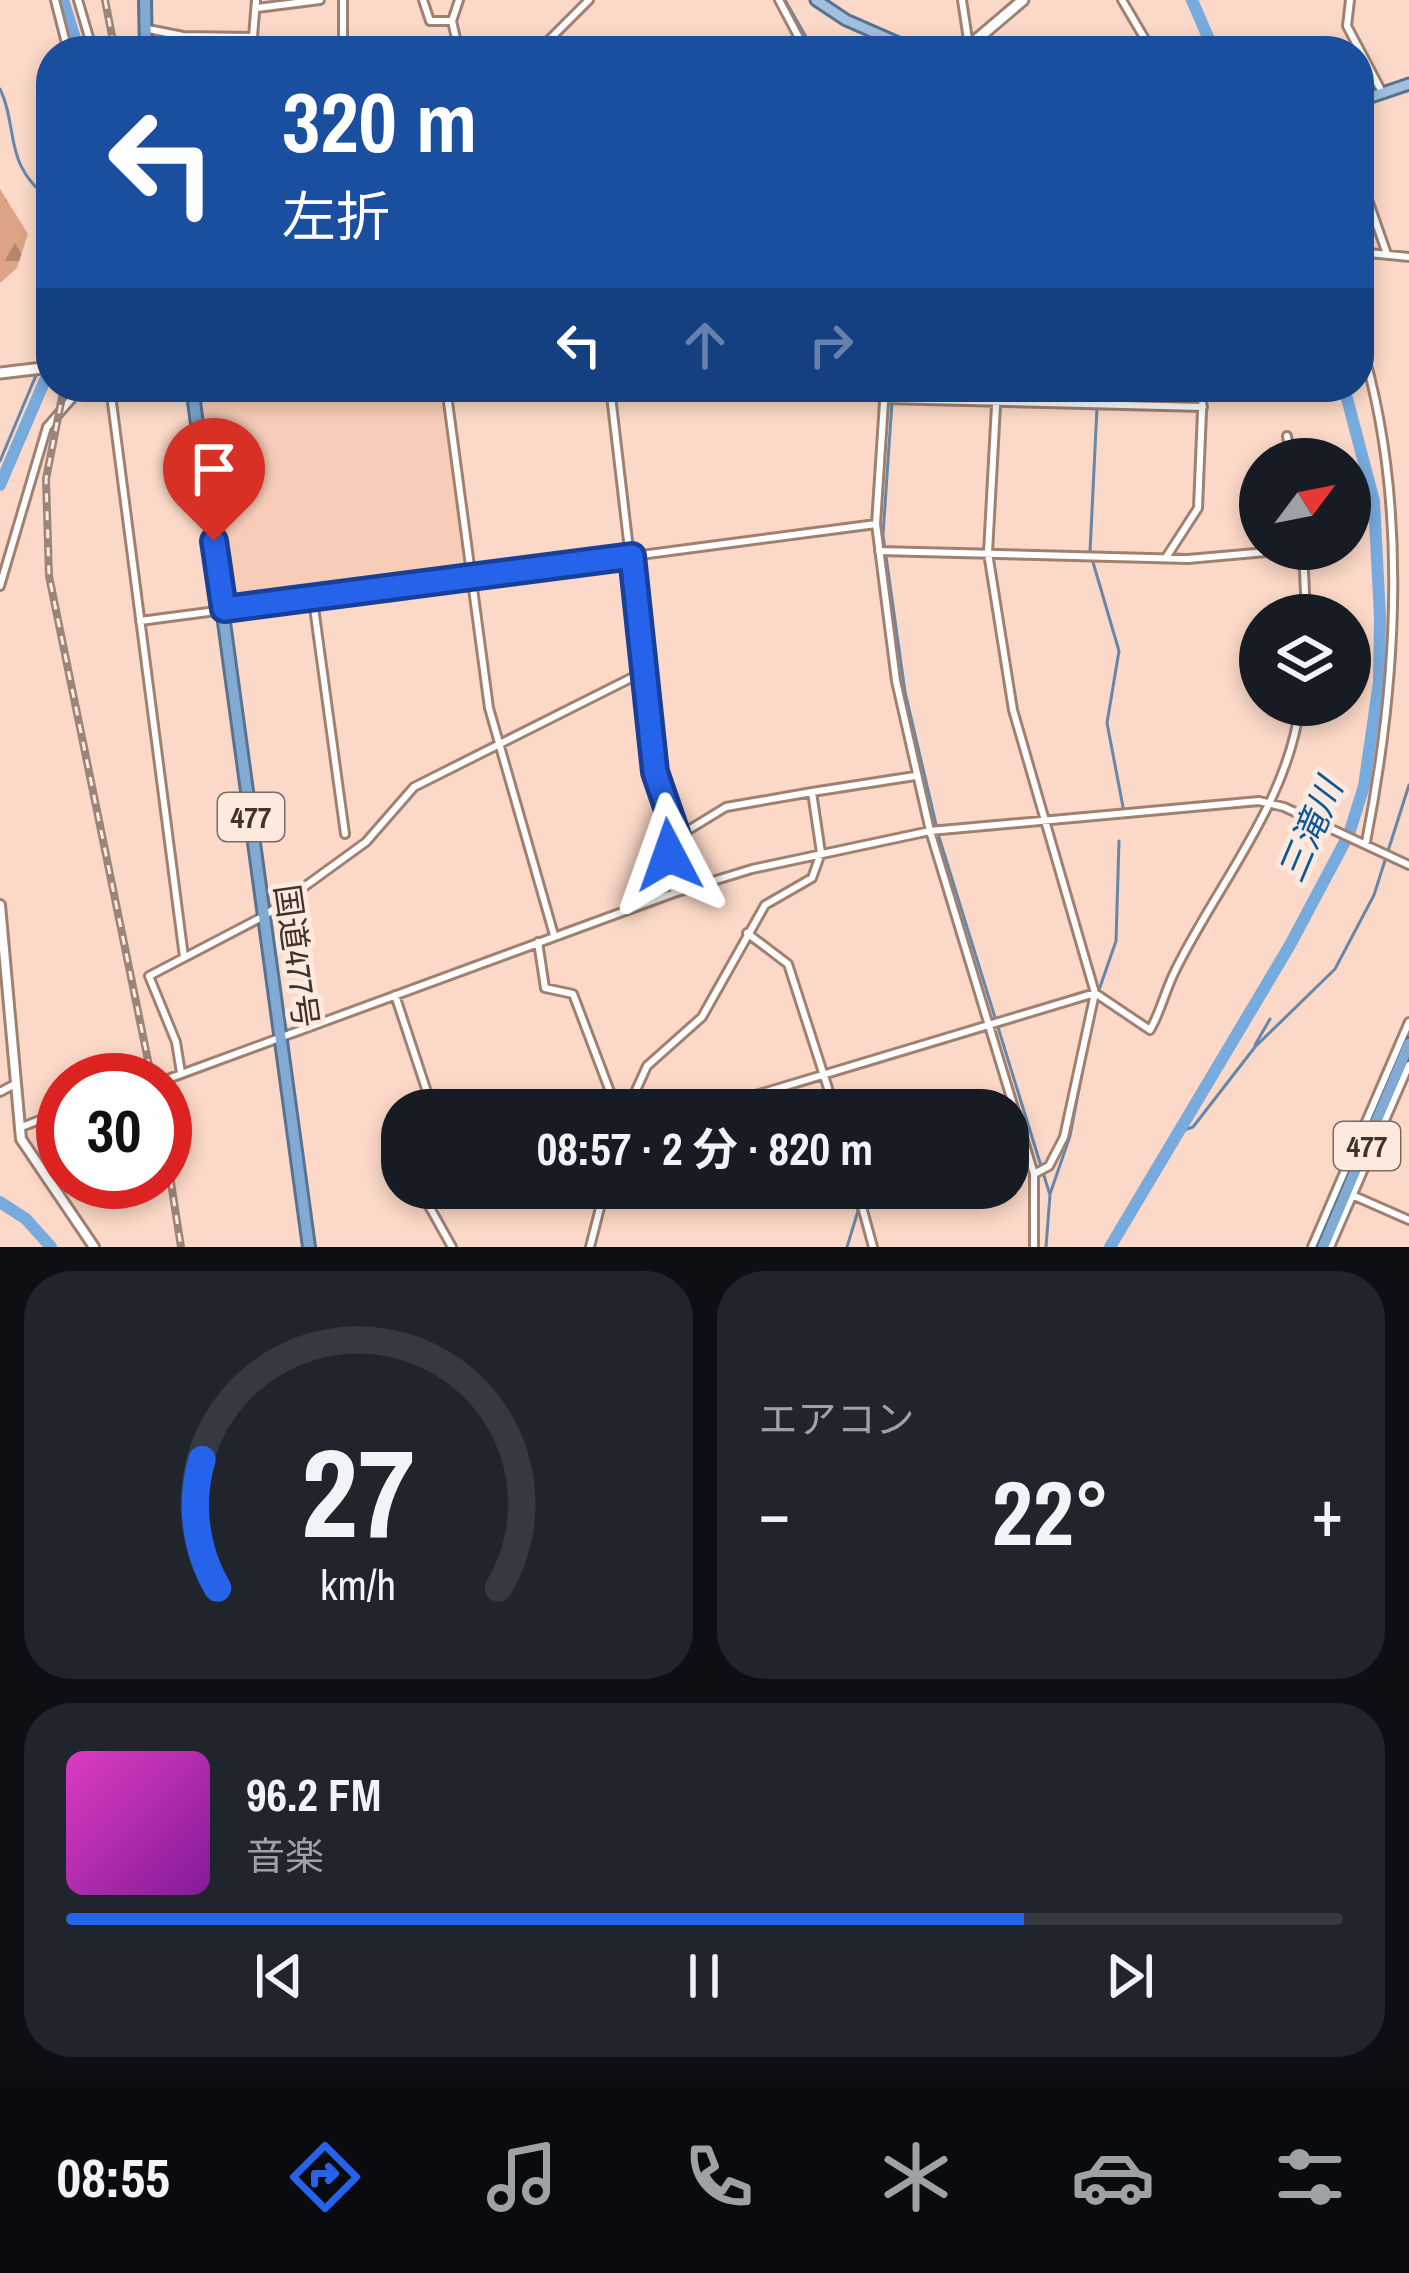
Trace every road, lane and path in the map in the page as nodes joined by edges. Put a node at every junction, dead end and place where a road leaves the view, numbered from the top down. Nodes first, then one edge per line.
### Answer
1 (55, 0) edge
2 (78, 0) edge
3 (145, 0) edge
4 (320, 0) edge
5 (343, 0) edge
6 (423, 0) edge
7 (459, 0) edge
8 (589, 0) edge
9 (779, 0) edge
10 (816, 0) edge
11 (962, 0) edge
12 (1023, 0) edge
13 (1122, 0) edge
14 (1350, 0) edge
15 (257, 4) edge
16 (452, 21) junction
17 (145, 28) junction
18 (64, 36) edge
19 (88, 36) edge
20 (145, 36) edge
21 (183, 36) edge
22 (253, 36) edge
23 (343, 36) edge
24 (456, 36) edge
25 (553, 36) edge
26 (798, 36) edge
27 (882, 36) edge
28 (965, 36) edge
29 (980, 36) edge
30 (1143, 36) edge
31 (1352, 36) edge
32 (1374, 77) edge
33 (1409, 84) edge
34 (1382, 92) junction
35 (1374, 95) edge
36 (1374, 217) edge
37 (1374, 253) edge
38 (1387, 254) junction
39 (1409, 257) edge
40 (36, 369) edge
41 (0, 373) edge
42 (1374, 394) edge
43 (69, 402) edge
44 (112, 402) edge
45 (194, 402) edge
46 (448, 402) edge
47 (612, 402) edge
48 (889, 402) edge
49 (996, 402) joint
50 (1203, 402) edge
51 (1203, 407) junction
52 (876, 524) junction
53 (883, 550) junction
54 (1239, 552) edge
55 (988, 553) junction
56 (632, 556) junction
57 (1167, 556) junction
58 (470, 580) junction
59 (0, 586) edge
60 (313, 600) junction
61 (224, 609) junction
62 (140, 621) junction
63 (647, 670) junction
64 (1296, 726) edge
65 (497, 747) junction
66 (915, 776) junction
67 (812, 791) junction
68 (1270, 802) junction
69 (1049, 820) junction
70 (935, 830) junction
71 (345, 834) dead end
72 (677, 836) junction
73 (1365, 842) junction
74 (821, 853) junction
75 (1409, 865) edge
76 (674, 893) junction
77 (0, 905) edge
78 (264, 916) junction
79 (748, 933) junction
80 (554, 935) junction
81 (538, 941) junction
82 (184, 957) junction
83 (1098, 994) junction
84 (395, 995) junction
85 (1409, 1022) edge
86 (993, 1023) junction
87 (281, 1037) junction
88 (1409, 1044) edge
89 (178, 1053) edge
90 (1409, 1065) edge
91 (192, 1070) edge
92 (825, 1073) junction
93 (15, 1084) junction
94 (426, 1089) edge
95 (609, 1089) edge
96 (637, 1089) edge
97 (774, 1089) edge
98 (829, 1089) edge
99 (0, 1092) edge
100 (36, 1121) edge
101 (19, 1128) junction
102 (1038, 1172) junction
103 (1350, 1194) junction
104 (431, 1209) edge
105 (599, 1209) edge
106 (863, 1209) edge
107 (1409, 1220) edge
108 (94, 1247) edge
109 (309, 1247) edge
110 (452, 1247) edge
111 (590, 1247) edge
112 (873, 1247) edge
113 (1034, 1247) edge
114 (1312, 1247) edge
115 (1327, 1247) edge

1 - 18 street
2 - 19 street
3 - 17 highway
4 - 15 street
5 - 23 street
6 - 16 street
7 - 16 street
8 - 25 street
9 - 26 street
10 - 27 main road
11 - 28 street
12 - 29 main road
13 - 30 street
14 - 31 street
15 - 22 street
16 - 24 street
17 - 20 highway
17 - 21 street
32 - 34 street
33 - 34 main road
34 - 35 main road
36 - 38 street
37 - 38 street
38 - 39 street
40 - 41 main road
42 - 73 street
43 - 59 street
44 - 62 street
45 - 61 highway, 国道477号 / 477
46 - 58 street
47 - 56 street
48 - 52 street
49 - 51 street
49 - 55 street
50 - 51 street
51 - 57 street
52 - 53 street
52 - 56 street
53 - 55 street
53 - 66 street
54 - 57 street
55 - 57 street
55 - 69 street
56 - 58 street
56 - 63 street
58 - 60 street
58 - 65 street
60 - 61 street
60 - 71 street
61 - 62 street
61 - 78 highway, 国道477号 / 477
62 - 82 street
63 - 65 street
63 - 72 street
64 - 68 street
65 - 78 street
65 - 80 street
66 - 67 street
66 - 70 street
67 - 72 street
67 - 74 street
68 - 69 street
68 - 73 street
68 - 83 street
69 - 70 street
69 - 83 street
70 - 74 street
70 - 86 street
72 - 76 street
73 - 75 street
74 - 76 street
74 - 79 street
76 - 80 street
77 - 93 street
78 - 82 street
78 - 87 highway, 国道477号 / 477
79 - 92 street
79 - 96 street
80 - 81 street
81 - 84 street
81 - 95 street
82 - 89 street
83 - 86 street
83 - 102 street
84 - 87 street
84 - 94 street
85 - 114 street
86 - 92 street
86 - 102 street
87 - 91 street
87 - 109 highway, 国道477号 / 477
88 - 103 highway, 477
90 - 103 street
92 - 97 street
92 - 98 street
93 - 99 street
93 - 101 street
100 - 101 street
101 - 108 street
102 - 113 street
103 - 107 street
103 - 115 highway, 477
104 - 110 street
105 - 111 street
106 - 112 street

